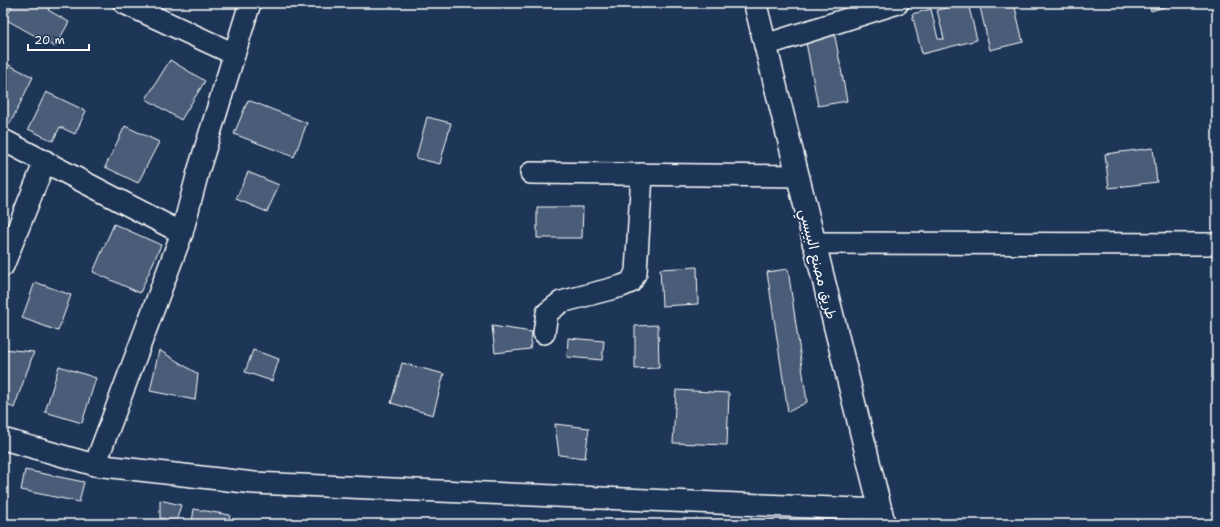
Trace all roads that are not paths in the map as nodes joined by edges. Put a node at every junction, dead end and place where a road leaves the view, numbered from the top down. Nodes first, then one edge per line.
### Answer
1 (124, 3) edge
2 (250, 3) edge
3 (755, 3) edge
4 (898, 3) edge
5 (765, 45) junction
6 (234, 54) junction
7 (3, 140) edge
8 (45, 161) junction
9 (531, 173) dead end
10 (642, 174) junction
11 (797, 176) junction
12 (182, 233) junction
13 (813, 243) junction
14 (1217, 244) edge
15 (3, 266) edge
16 (544, 334) dead end
17 (3, 439) edge
18 (95, 465) junction
19 (882, 517) edge

1 - 6 street
2 - 6 street
3 - 5 main road, طريق مصنع البيبسي
4 - 5 street
5 - 11 main road, طريق مصنع البيبسي
6 - 12 street
7 - 8 street
8 - 12 street
8 - 15 street
9 - 10 street
10 - 11 street
10 - 16 street
11 - 13 main road, طريق مصنع البيبسي
12 - 18 street
13 - 14 street
13 - 19 main road, طريق مصنع البيبسي
17 - 18 street
18 - 19 street

